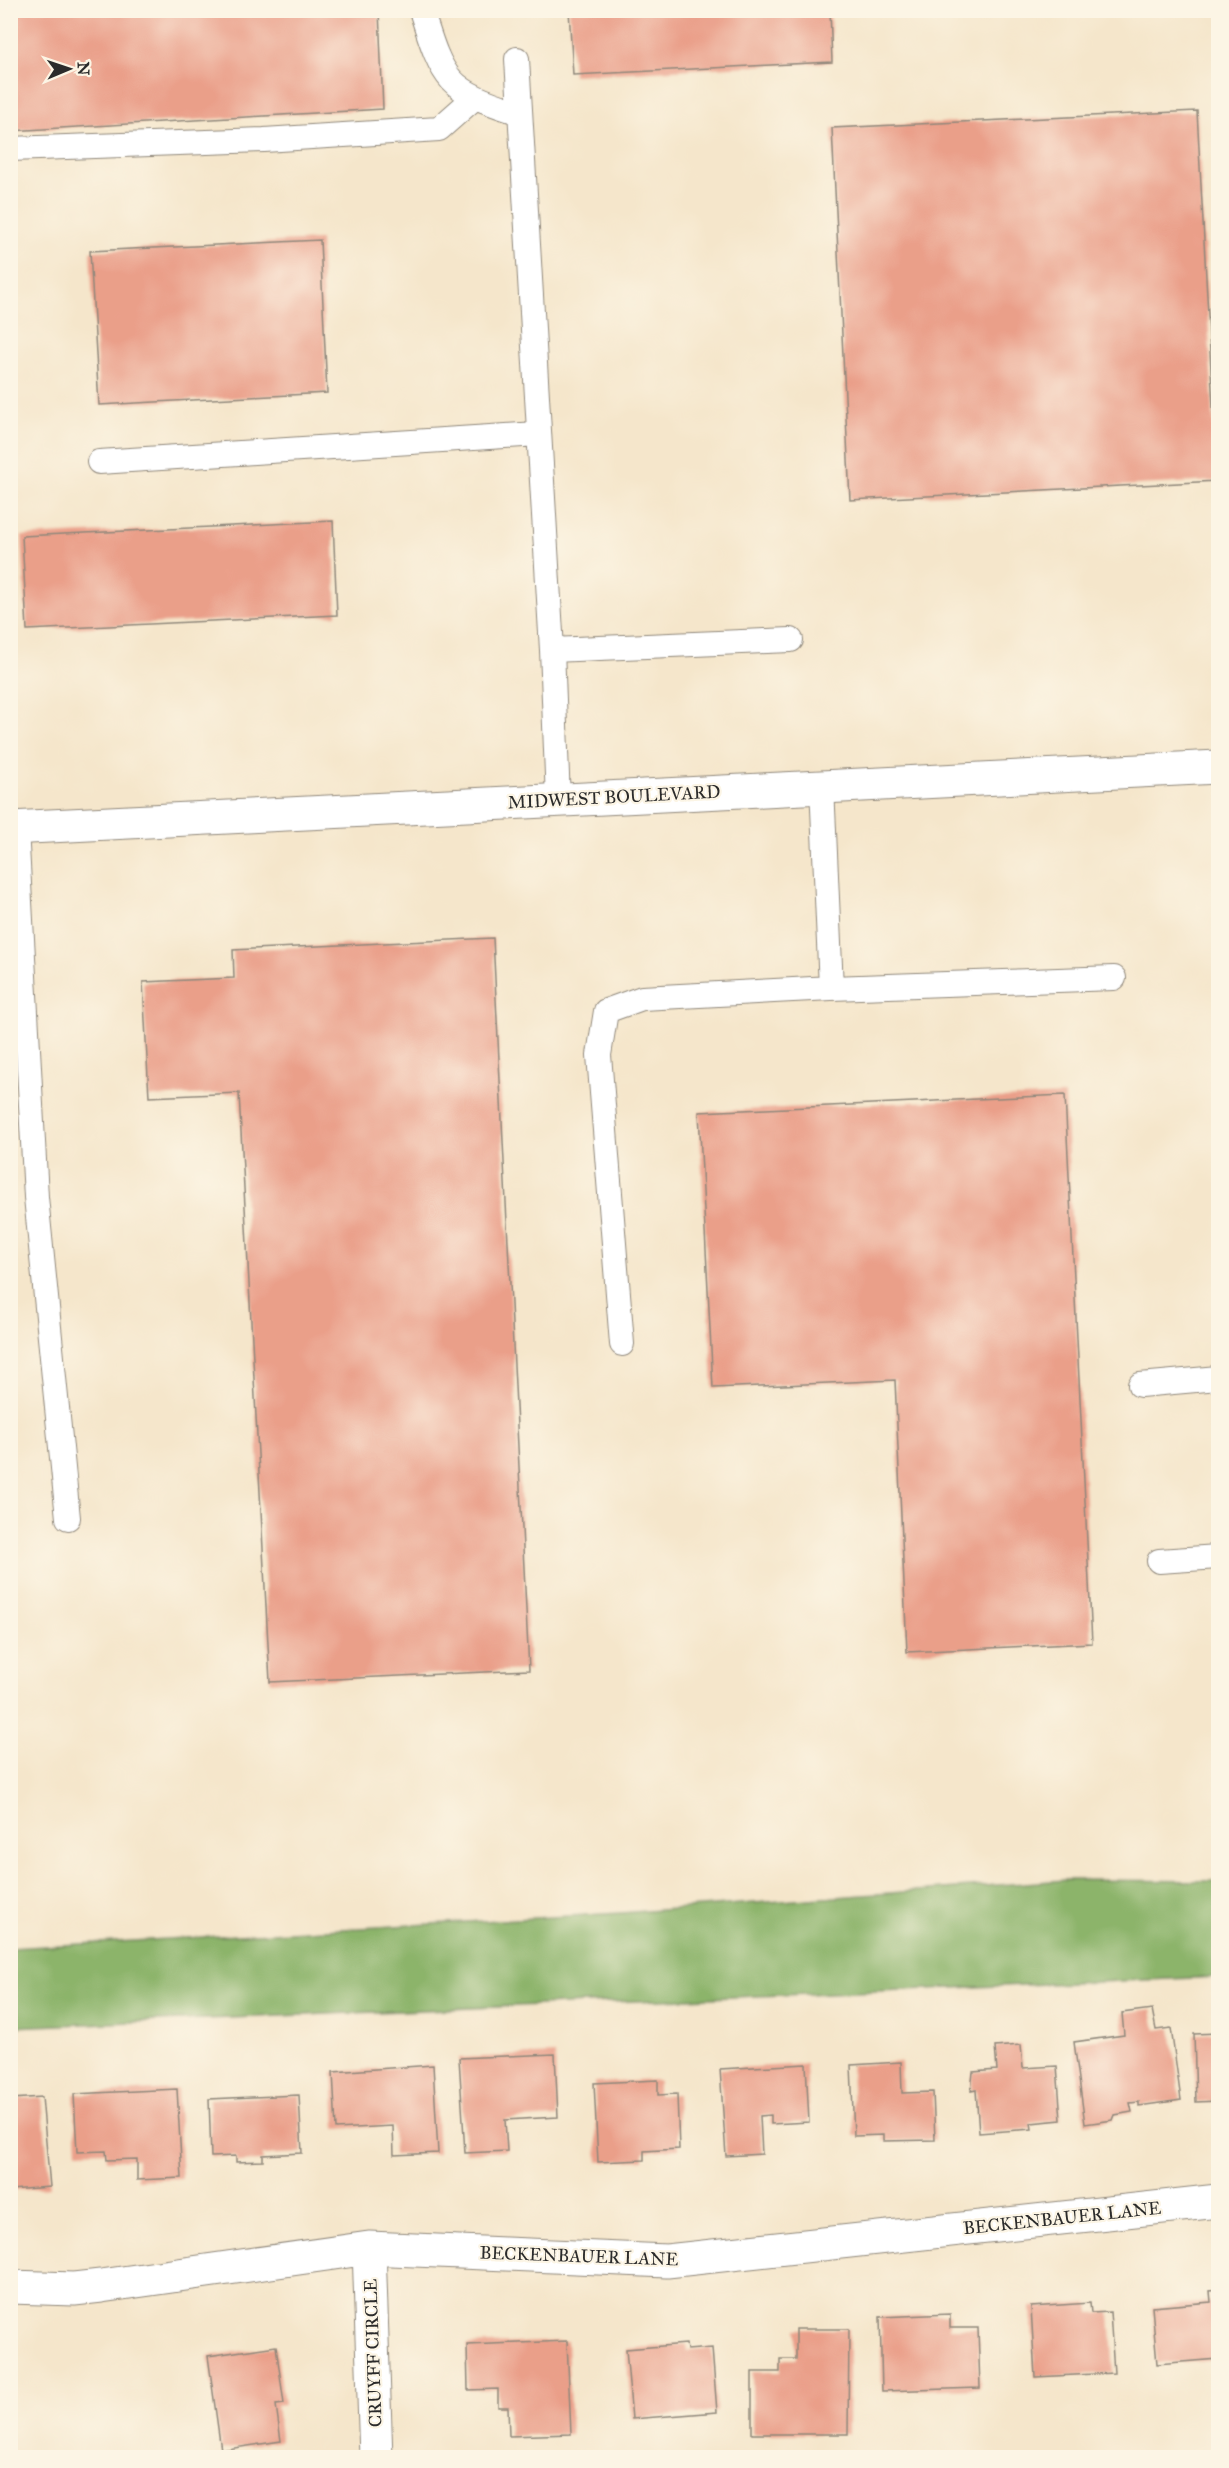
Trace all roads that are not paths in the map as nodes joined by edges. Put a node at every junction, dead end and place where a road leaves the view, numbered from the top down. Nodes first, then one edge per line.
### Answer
1 (421, 10) edge
2 (517, 58) dead end
3 (474, 98) junction
4 (519, 113) junction
5 (10, 149) edge
6 (538, 435) junction
7 (99, 462) dead end
8 (791, 640) dead end
9 (552, 650) junction
10 (1218, 767) edge
11 (822, 786) junction
12 (558, 800) junction
13 (14, 828) edge
14 (1114, 978) dead end
15 (831, 988) junction
16 (622, 1344) dead end
17 (1218, 1378) edge
18 (1140, 1385) dead end
19 (68, 1518) dead end
20 (1218, 1557) edge
21 (1159, 1561) dead end
22 (1218, 2201) edge
23 (369, 2248) junction
24 (10, 2287) edge
25 (376, 2457) edge

1 - 3 lane
2 - 4 lane
3 - 4 lane
3 - 5 lane
4 - 6 lane
6 - 7 lane
6 - 9 lane
8 - 9 lane
9 - 12 lane
10 - 11 street, MIDWEST BOULEVARD
11 - 12 street, MIDWEST BOULEVARD
11 - 15 lane
12 - 13 street, MIDWEST BOULEVARD
13 - 19 lane
14 - 15 lane
15 - 16 lane
17 - 18 lane
20 - 21 lane
22 - 23 street, BECKENBAUER LANE
23 - 24 street, BECKENBAUER LANE
23 - 25 street, CRUYFF CIRCLE

